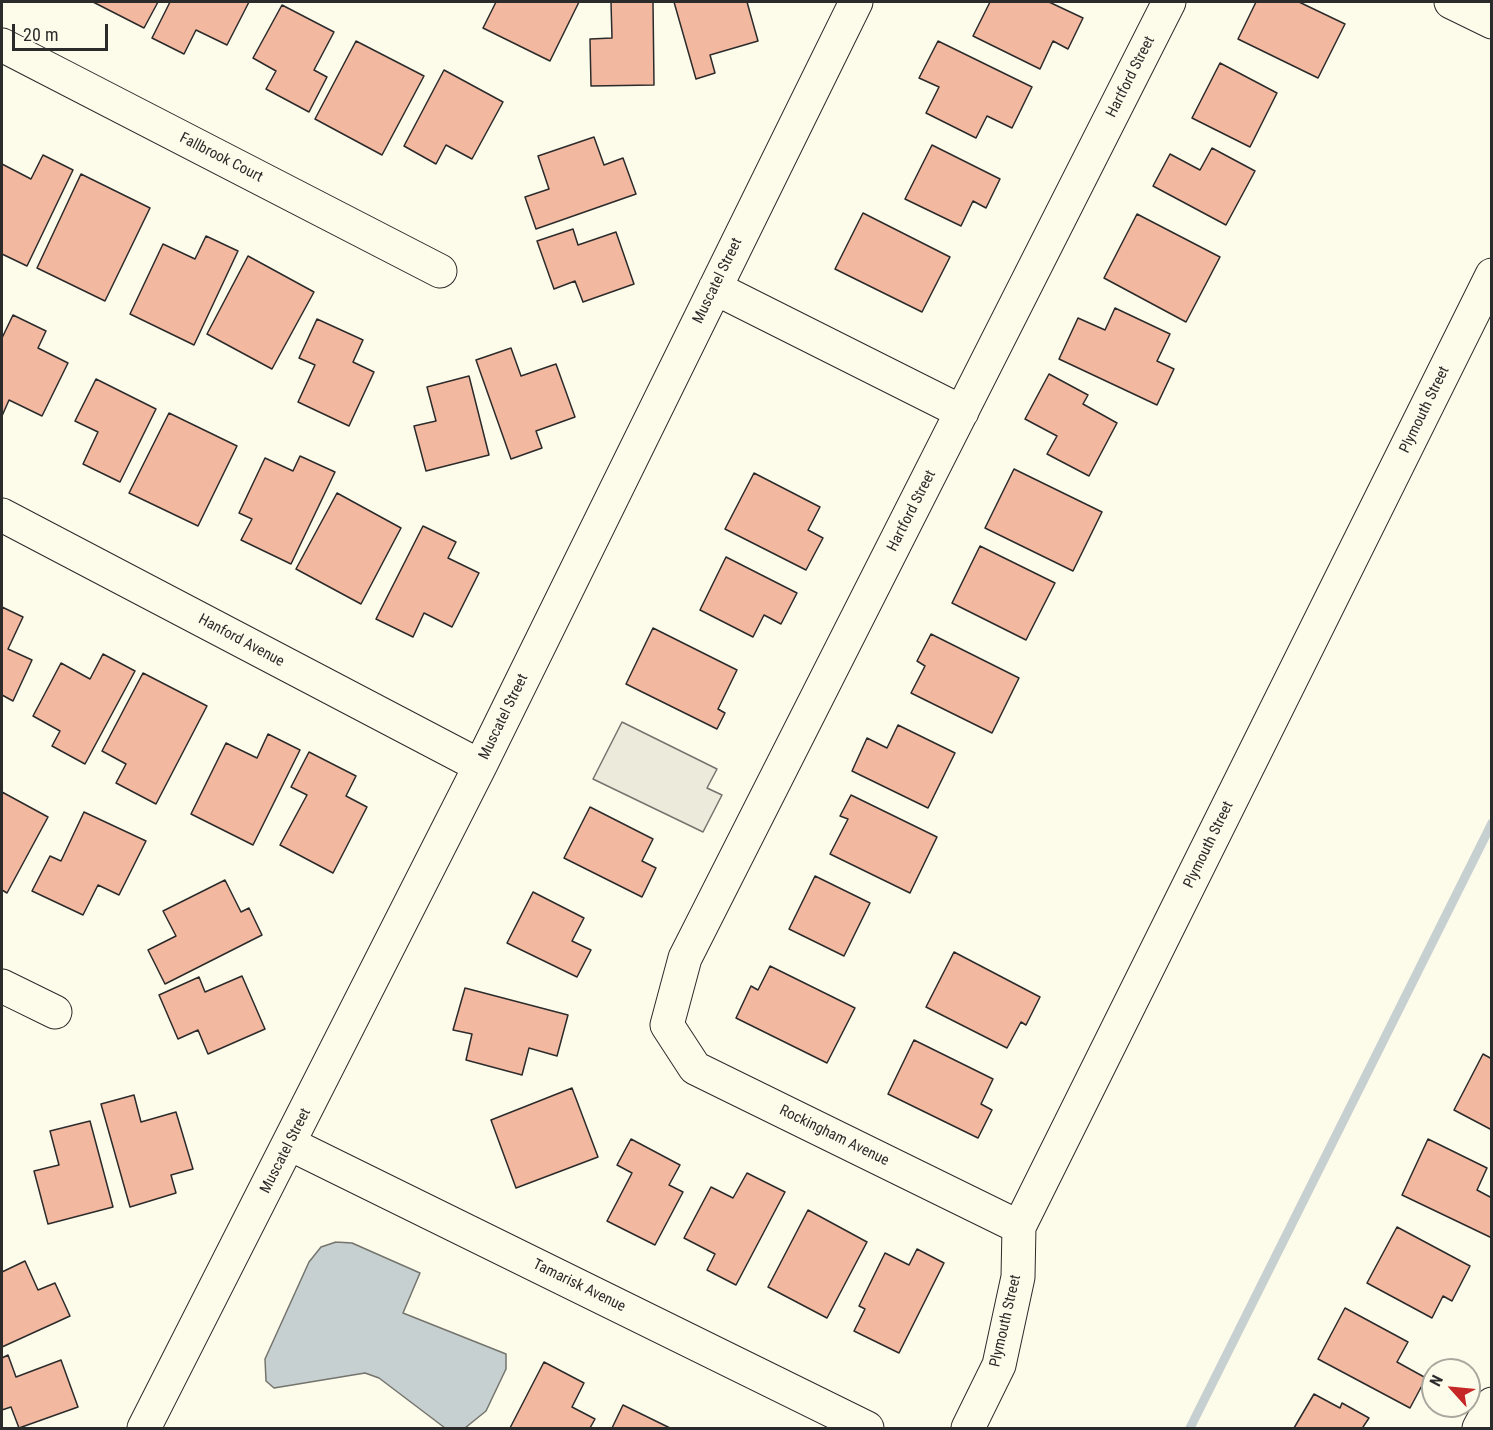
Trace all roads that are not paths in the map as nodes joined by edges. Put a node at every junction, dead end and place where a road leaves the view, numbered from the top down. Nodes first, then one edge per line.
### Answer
1 (856, 2) edge
2 (1169, 2) edge
3 (1450, 2) edge
4 (1491, 22) edge
5 (2, 45) edge
6 (440, 271) dead end
7 (1491, 275) edge
8 (715, 288) junction
9 (962, 412) junction
10 (2, 515) edge
11 (480, 766) junction
12 (2, 986) edge
13 (54, 1012) dead end
14 (667, 1025) joint
15 (290, 1144) junction
16 (1019, 1227) junction
17 (1491, 1404) edge
18 (144, 1428) edge
19 (867, 1428) edge
20 (968, 1428) edge
21 (1479, 1428) edge

1 - 8 street, Muscatel Street
2 - 9 street, Hartford Street
3 - 4 street
5 - 6 street, Fallbrook Court
7 - 16 street, Plymouth Street
8 - 9 street
8 - 11 street, Muscatel Street
9 - 14 street, Hartford Street
10 - 11 street, Hanford Avenue
11 - 15 street, Muscatel Street
12 - 13 street
14 - 16 street, Rockingham Avenue
15 - 18 street, Muscatel Street
15 - 19 street, Tamarisk Avenue
16 - 20 street, Plymouth Street
17 - 21 street

